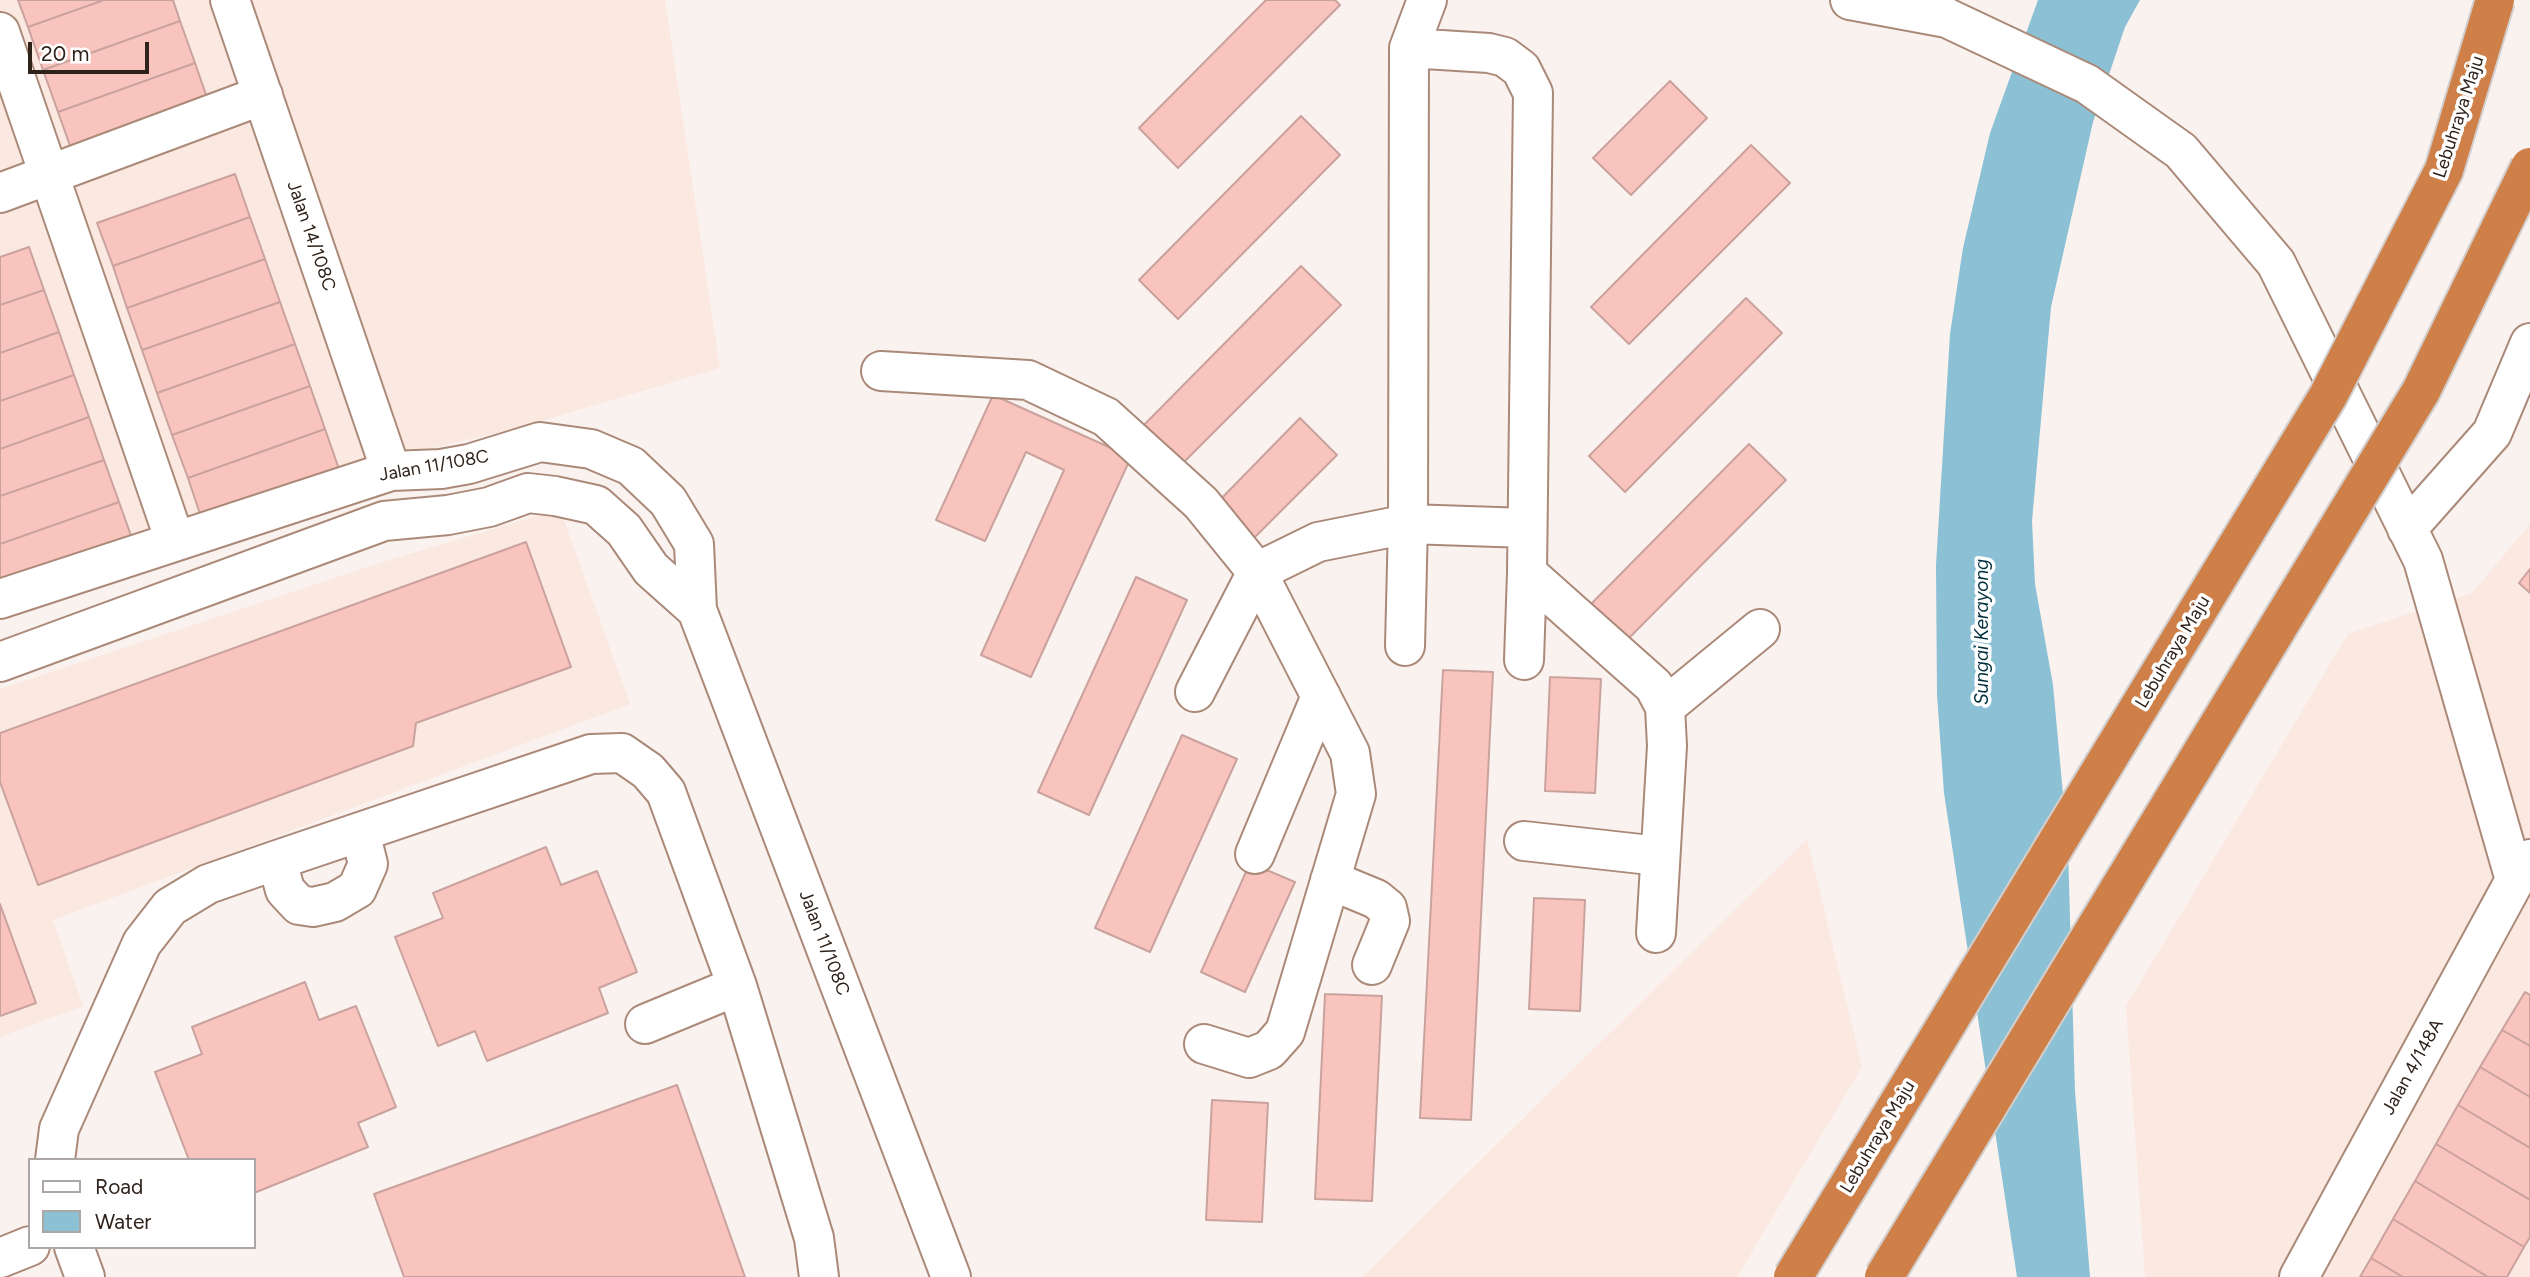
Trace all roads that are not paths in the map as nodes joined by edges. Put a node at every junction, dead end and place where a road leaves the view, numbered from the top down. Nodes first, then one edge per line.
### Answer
1 (230, 0) edge
2 (1427, 0) edge
3 (1850, 0) edge
4 (2495, 0) edge
5 (1944, 15) edge
6 (0, 32) edge
7 (1409, 48) junction
8 (263, 95) junction
9 (2530, 167) edge
10 (49, 174) junction
11 (0, 192) edge
12 (2530, 344) edge
13 (881, 371) dead end
14 (391, 471) junction
15 (1408, 524) junction
16 (1527, 528) junction
17 (2407, 529) junction
18 (175, 541) junction
19 (1257, 572) junction
20 (1527, 573) junction
21 (0, 599) edge
22 (696, 610) junction
23 (1760, 629) dead end
24 (1405, 646) dead end
25 (1524, 660) dead end
26 (0, 662) edge
27 (1195, 692) dead end
28 (1321, 696) junction
29 (1665, 707) junction
30 (360, 832) junction
31 (1524, 841) dead end
32 (1255, 854) dead end
33 (1659, 856) junction
34 (278, 860) junction
35 (2522, 869) edge
36 (1330, 880) junction
37 (1656, 933) dead end
38 (1372, 965) dead end
39 (737, 986) junction
40 (645, 1024) dead end
41 (1204, 1045) dead end
42 (55, 1158) edge
43 (28, 1247) edge
44 (75, 1249) edge
45 (0, 1258) edge
46 (85, 1277) edge
47 (819, 1277) edge
48 (951, 1277) edge
49 (1793, 1277) edge
50 (1884, 1277) edge
51 (2299, 1277) edge

1 - 8 street, Jalan 14/108C
2 - 7 street
3 - 5 street
4 - 49 highway, Lebuhraya Maju, bridge
5 - 17 street
6 - 10 street
7 - 15 street
7 - 16 street
8 - 10 street
8 - 14 street, Jalan 14/108C
9 - 50 highway, bridge
10 - 11 street
10 - 18 street
12 - 17 street
13 - 19 street
14 - 18 street, Jalan 11/108C
14 - 22 street, Jalan 11/108C
15 - 16 street
15 - 19 street
15 - 24 street
16 - 20 street
17 - 35 street
18 - 21 street, Jalan 11/108C
19 - 27 street
19 - 28 street
20 - 25 street
20 - 29 street
22 - 26 street, Jalan 11/108C
22 - 48 street, Jalan 11/108C
23 - 29 street
28 - 32 street
28 - 36 street
29 - 33 street
30 - 34 street
30 - 34 street
30 - 39 street
31 - 33 street
33 - 37 street
34 - 42 street
35 - 51 street, Jalan 4/148A
36 - 38 street
36 - 41 street
39 - 40 street
39 - 47 street
43 - 45 street
44 - 46 street

